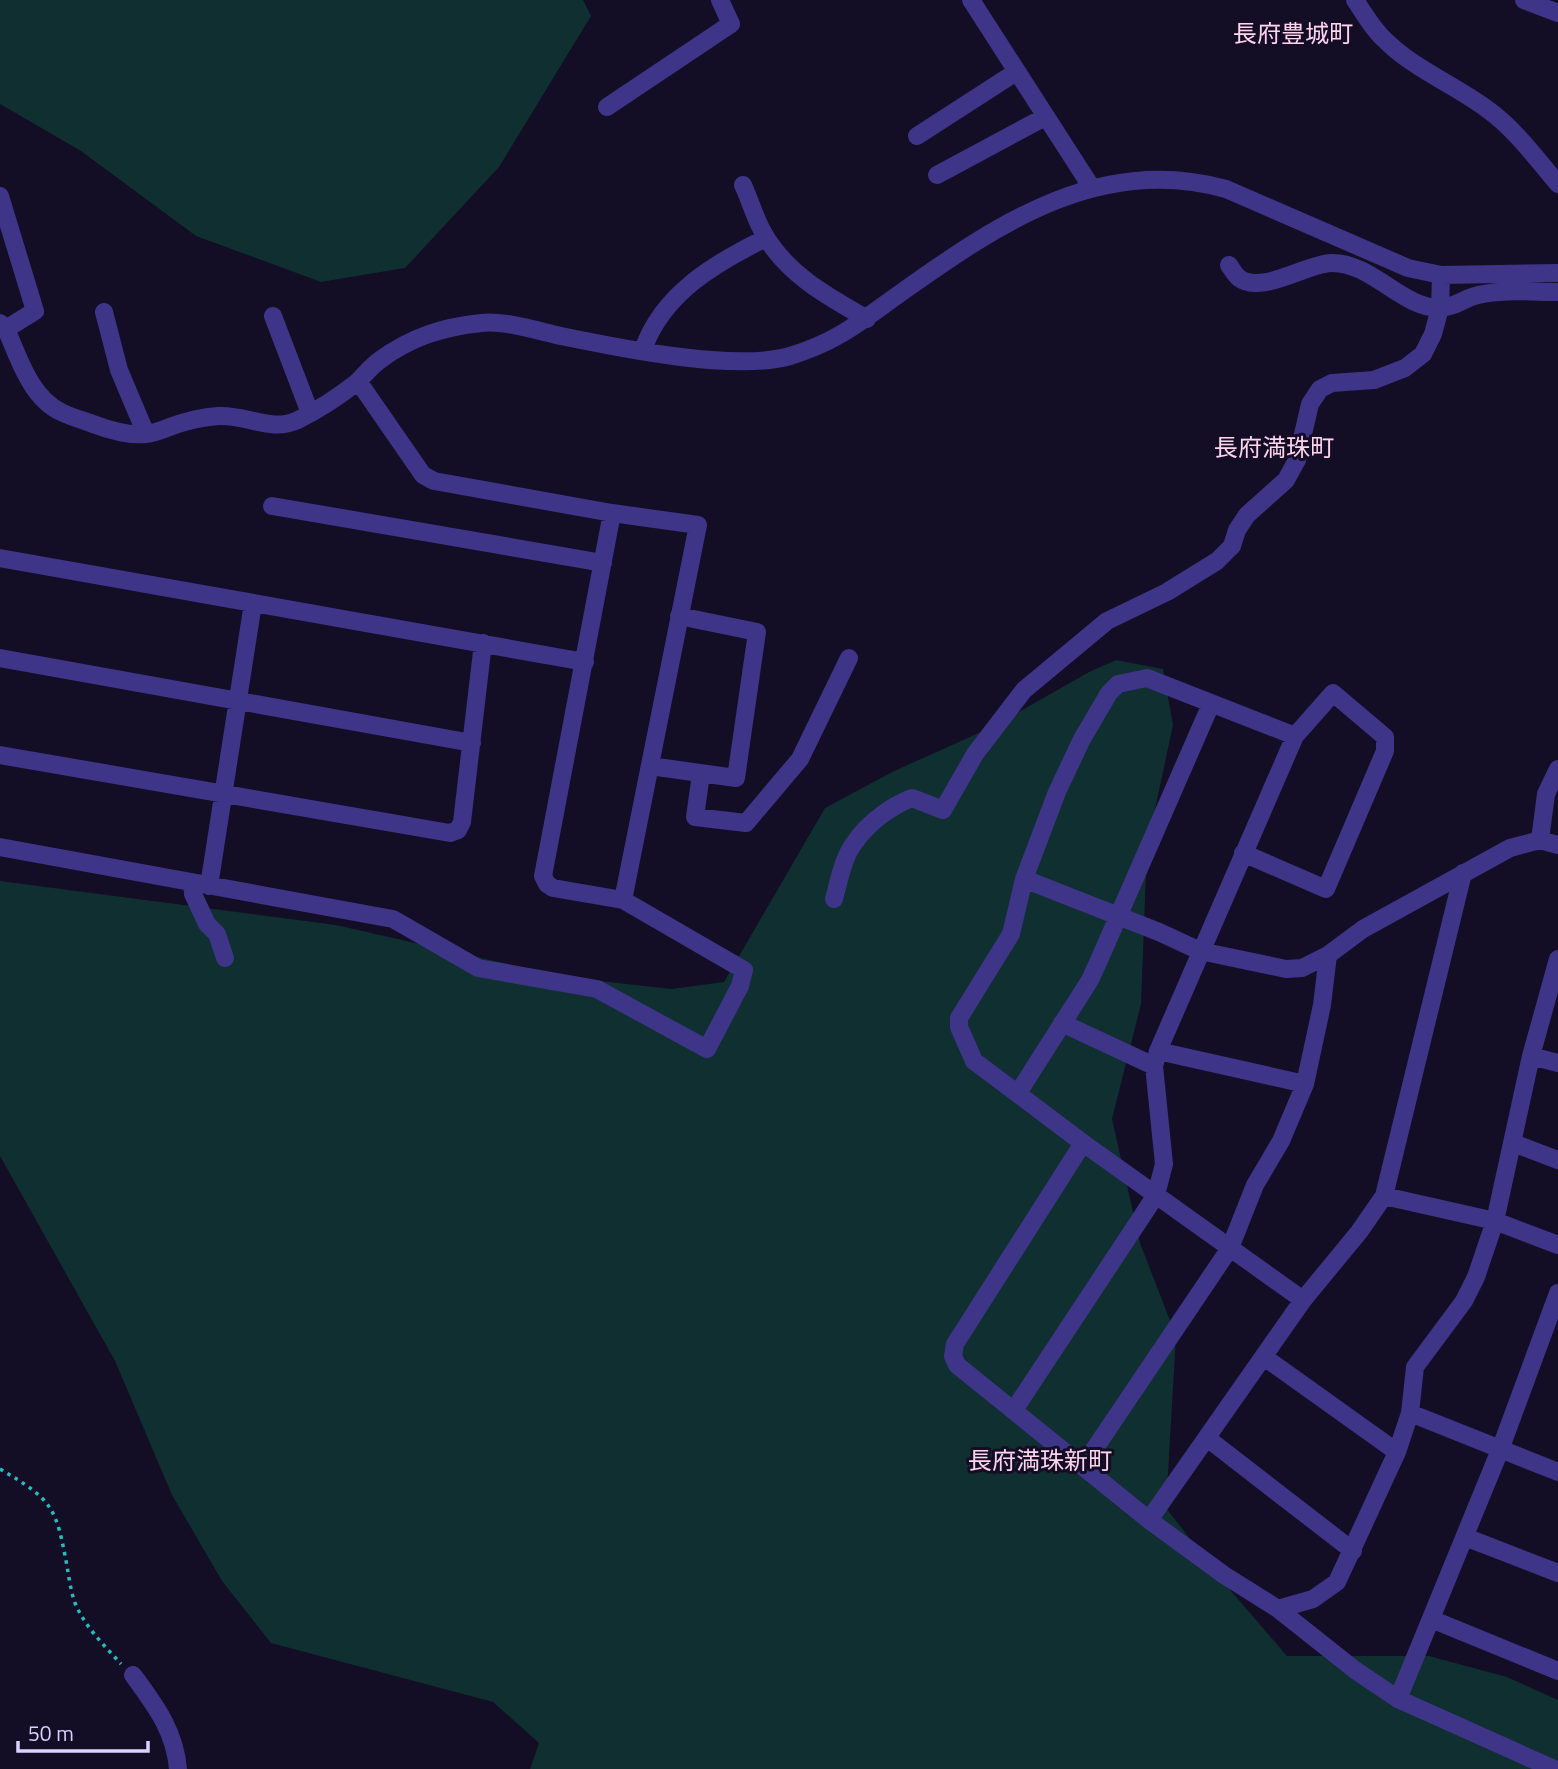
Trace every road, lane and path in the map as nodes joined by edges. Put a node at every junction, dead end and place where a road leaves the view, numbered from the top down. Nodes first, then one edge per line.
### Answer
1 (720, 0) edge
2 (1355, 0) edge
3 (1524, 0) edge
4 (978, 3) edge
5 (1558, 13) edge
6 (1016, 72) junction
7 (607, 107) dead end
8 (1045, 117) junction
9 (917, 136) dead end
10 (937, 175) dead end
11 (1558, 184) edge
12 (743, 185) dead end
13 (1092, 188) junction
14 (0, 196) edge
15 (766, 238) junction
16 (1229, 265) dead end
17 (1558, 273) edge
18 (1441, 275) junction
19 (1558, 292) edge
20 (1440, 308) junction
21 (104, 312) dead end
22 (273, 316) dead end
23 (867, 319) junction
24 (3, 326) edge
25 (643, 350) junction
26 (358, 381) junction
27 (310, 413) junction
28 (146, 434) junction
29 (272, 506) dead end
30 (612, 513) junction
31 (0, 558) edge
32 (603, 564) junction
33 (253, 603) junction
34 (679, 616) junction
35 (483, 643) junction
36 (0, 658) edge
37 (849, 658) dead end
38 (585, 662) junction
39 (237, 701) junction
40 (1211, 704) junction
41 (1295, 736) junction
42 (472, 743) junction
43 (0, 754) edge
44 (650, 765) junction
45 (1558, 769) edge
46 (701, 774) junction
47 (222, 792) junction
48 (1540, 840) junction
49 (1558, 845) edge
50 (0, 847) edge
51 (1243, 853) junction
52 (1463, 873) junction
53 (1024, 879) junction
54 (200, 884) junction
55 (834, 899) dead end
56 (622, 900) junction
57 (1117, 915) junction
58 (1200, 951) junction
59 (1328, 956) junction
60 (225, 958) dead end
61 (1558, 961) edge
62 (1062, 1023) junction
63 (1531, 1056) junction
64 (1156, 1058) junction
65 (1558, 1063) edge
66 (1305, 1084) junction
67 (1018, 1093) junction
68 (1083, 1143) junction
69 (1513, 1143) junction
70 (1558, 1160) edge
71 (1156, 1195) junction
72 (1384, 1196) junction
73 (1495, 1221) junction
74 (1558, 1245) edge
75 (1230, 1248) junction
76 (1558, 1293) edge
77 (1304, 1300) junction
78 (1264, 1357) junction
79 (1014, 1410) junction
80 (1410, 1413) junction
81 (1207, 1438) junction
82 (1500, 1450) junction
83 (1397, 1452) junction
84 (1083, 1466) junction
85 (0, 1469) edge
86 (1558, 1472) edge
87 (1149, 1520) junction
88 (1465, 1537) junction
89 (1353, 1551) junction
90 (1558, 1573) edge
91 (1278, 1609) junction
92 (1431, 1619) junction
93 (1558, 1671) edge
94 (132, 1675) joint
95 (1398, 1699) junction
96 (178, 1769) edge
97 (1555, 1769) edge

1 - 7 street
2 - 11 street
3 - 5 street
4 - 6 street
6 - 8 street
6 - 9 street
8 - 10 street
8 - 13 street
12 - 15 street
13 - 18 street
13 - 23 street
14 - 24 street
15 - 23 street
15 - 25 street
16 - 20 street
17 - 18 street
18 - 20 street
19 - 20 street
20 - 55 street
21 - 28 street
22 - 27 street
23 - 25 street
24 - 28 street
25 - 26 street
26 - 27 street
26 - 30 street
27 - 28 street
29 - 32 street
30 - 32 street
30 - 34 street
31 - 33 street
32 - 38 street
33 - 35 street
33 - 39 street
34 - 44 street
34 - 46 street
35 - 38 street
35 - 42 street
36 - 39 street
37 - 46 street
38 - 56 street
39 - 42 street
39 - 47 street
40 - 41 street
40 - 53 street
40 - 57 street
41 - 51 street
41 - 51 street
42 - 47 street
43 - 47 street
44 - 46 street
44 - 56 street
45 - 48 street
47 - 54 street
48 - 49 street
48 - 52 street
50 - 54 street
51 - 58 street
52 - 59 street
52 - 72 street
53 - 57 street
53 - 67 street
54 - 56 street
54 - 60 street
57 - 58 street
57 - 62 street
58 - 59 street
58 - 64 street
59 - 66 street
61 - 63 street
62 - 64 street
62 - 67 street
63 - 65 street
63 - 69 street
64 - 66 street
64 - 71 street
66 - 75 street
67 - 68 street
68 - 71 street
68 - 79 street
69 - 70 street
69 - 73 street
71 - 75 street
71 - 79 street
72 - 73 street
72 - 77 street
73 - 74 street
73 - 80 street
75 - 77 street
75 - 84 street
76 - 82 street
77 - 78 street
78 - 81 street
78 - 83 street
79 - 84 street
80 - 82 street
80 - 83 street
81 - 87 street
81 - 89 street
82 - 86 street
82 - 88 street
83 - 89 street
84 - 87 street
85 - 94 path
87 - 91 street
88 - 90 street
88 - 92 street
89 - 91 street
91 - 95 street
92 - 93 street
92 - 95 street
94 - 96 street
95 - 97 street

